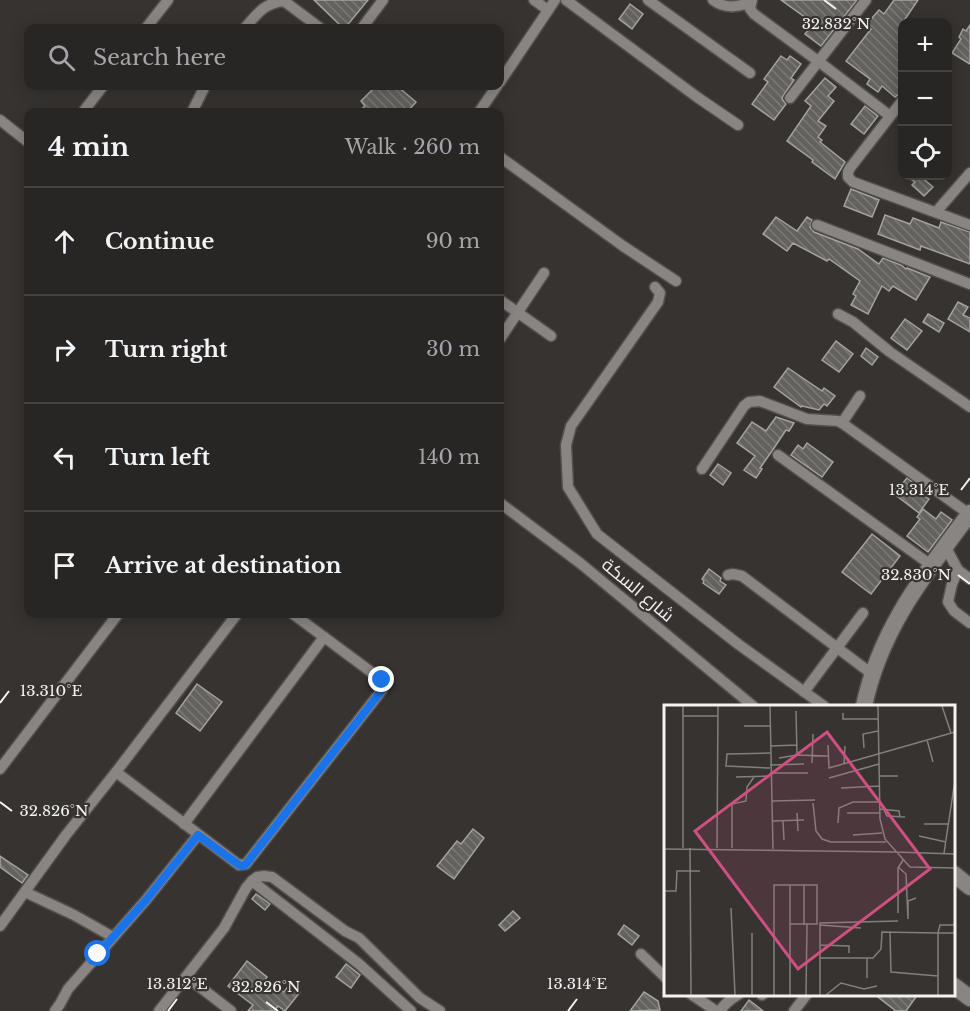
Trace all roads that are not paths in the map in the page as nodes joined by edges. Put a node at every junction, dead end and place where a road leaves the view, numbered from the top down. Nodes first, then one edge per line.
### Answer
1 (168, 0) edge
2 (383, 0) edge
3 (534, 0) edge
4 (555, 0) edge
5 (566, 0) edge
6 (648, 0) edge
7 (713, 0) edge
8 (866, 0) edge
9 (751, 2) edge
10 (548, 10) junction
11 (149, 24) edge
12 (249, 24) edge
13 (315, 24) edge
14 (365, 24) edge
15 (818, 61) junction
16 (750, 73) dead end
17 (504, 76) edge
18 (100, 90) edge
19 (203, 90) edge
20 (494, 90) edge
21 (790, 98) dead end
22 (898, 107) edge
23 (86, 108) edge
24 (194, 108) edge
25 (482, 108) edge
26 (890, 117) junction
27 (0, 120) edge
28 (738, 125) dead end
29 (24, 139) edge
30 (504, 160) edge
31 (970, 173) edge
32 (936, 212) junction
33 (817, 225) dead end
34 (970, 225) edge
35 (544, 273) dead end
36 (676, 281) dead end
37 (970, 284) edge
38 (655, 287) dead end
39 (504, 303) edge
40 (518, 312) junction
41 (838, 314) dead end
42 (504, 333) edge
43 (551, 336) dead end
44 (860, 396) dead end
45 (970, 407) edge
46 (842, 423) junction
47 (778, 454) dead end
48 (702, 468) dead end
49 (504, 506) edge
50 (969, 514) edge
51 (945, 546) junction
52 (931, 565) junction
53 (958, 570) junction
54 (728, 576) dead end
55 (970, 579) edge
56 (863, 613) dead end
57 (115, 618) edge
58 (234, 618) edge
59 (298, 618) edge
60 (970, 623) edge
61 (324, 637) junction
62 (838, 646) junction
63 (872, 674) junction
64 (804, 692) junction
65 (752, 705) edge
66 (823, 705) edge
67 (864, 705) edge
68 (0, 769) edge
69 (116, 772) junction
70 (184, 824) junction
71 (198, 835) junction
72 (955, 875) edge
73 (252, 881) junction
74 (970, 887) edge
75 (25, 892) junction
76 (0, 926) edge
77 (345, 931) junction
78 (113, 937) junction
79 (334, 944) junction
80 (641, 954) dead end
81 (664, 976) edge
82 (187, 977) junction
83 (410, 987) junction
84 (955, 987) edge
85 (694, 996) edge
86 (735, 996) edge
87 (805, 996) edge
88 (970, 998) edge
89 (400, 1000) junction
90 (55, 1011) edge
91 (159, 1011) edge
92 (231, 1011) edge
93 (411, 1011) edge
94 (440, 1011) edge
95 (718, 1011) edge
96 (794, 1011) edge

1 - 11 street
2 - 14 street
3 - 10 street
4 - 10 street
5 - 28 street
6 - 16 street
7 - 9 street
8 - 15 street
9 - 15 street
10 - 17 street
12 - 13 street
15 - 21 street
15 - 26 street
18 - 23 street
19 - 24 street
20 - 25 street
22 - 26 street
26 - 32 street
27 - 29 street
30 - 36 street
31 - 32 street
32 - 34 street
33 - 37 street
35 - 40 street
38 - 64 street
39 - 40 street
40 - 42 street
40 - 43 street
41 - 45 street
44 - 46 street
46 - 48 street
46 - 50 street
47 - 52 street
49 - 65 street, شارع السكة
50 - 51 main road
51 - 52 main road
51 - 53 street
52 - 63 main road
53 - 55 street
53 - 60 street
54 - 62 street
56 - 62 street
57 - 68 street
58 - 69 street
59 - 61 street
61 - 70 street
61 - 71 street
62 - 63 street
62 - 64 street
63 - 67 main road
64 - 66 street
69 - 70 street
69 - 75 street
70 - 71 street
71 - 78 street
72 - 74 main road
73 - 77 street
73 - 79 street
73 - 82 street
75 - 76 street
75 - 78 street
77 - 79 street
77 - 83 street
78 - 90 street
79 - 89 street
80 - 81 street
82 - 91 street
82 - 92 street
83 - 89 street
83 - 94 street
84 - 88 main road
85 - 95 street
86 - 95 street
87 - 96 street
89 - 93 street

